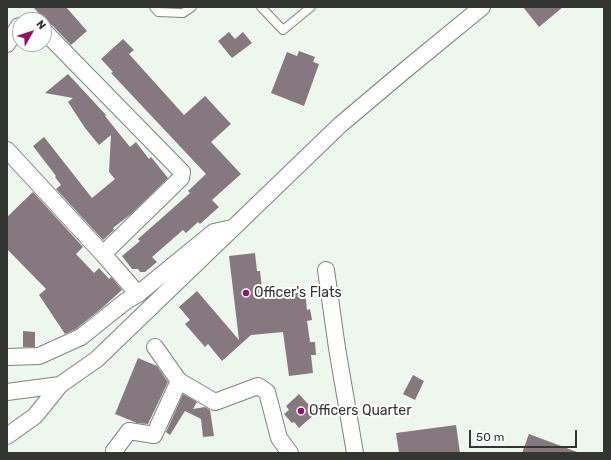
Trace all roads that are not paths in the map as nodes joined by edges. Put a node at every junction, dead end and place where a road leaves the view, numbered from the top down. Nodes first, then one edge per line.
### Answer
1 (154, 7) edge
2 (192, 7) edge
3 (261, 7) edge
4 (311, 7) edge
5 (477, 9) edge
6 (52, 39) edge
7 (7, 150) edge
8 (234, 228) junction
9 (103, 254) junction
10 (326, 270) dead end
11 (138, 294) junction
12 (155, 348) dead end
13 (7, 358) edge
14 (179, 381) junction
15 (60, 385) junction
16 (7, 392) edge
17 (7, 436) edge
18 (116, 453) edge
19 (290, 453) edge
20 (355, 453) edge

1 - 2 lane
3 - 4 lane
5 - 8 street
6 - 9 street
7 - 9 street
8 - 11 street
8 - 15 street
9 - 11 street
10 - 20 street
11 - 13 street
12 - 14 street
14 - 18 street
14 - 19 street
15 - 16 street
15 - 17 street

